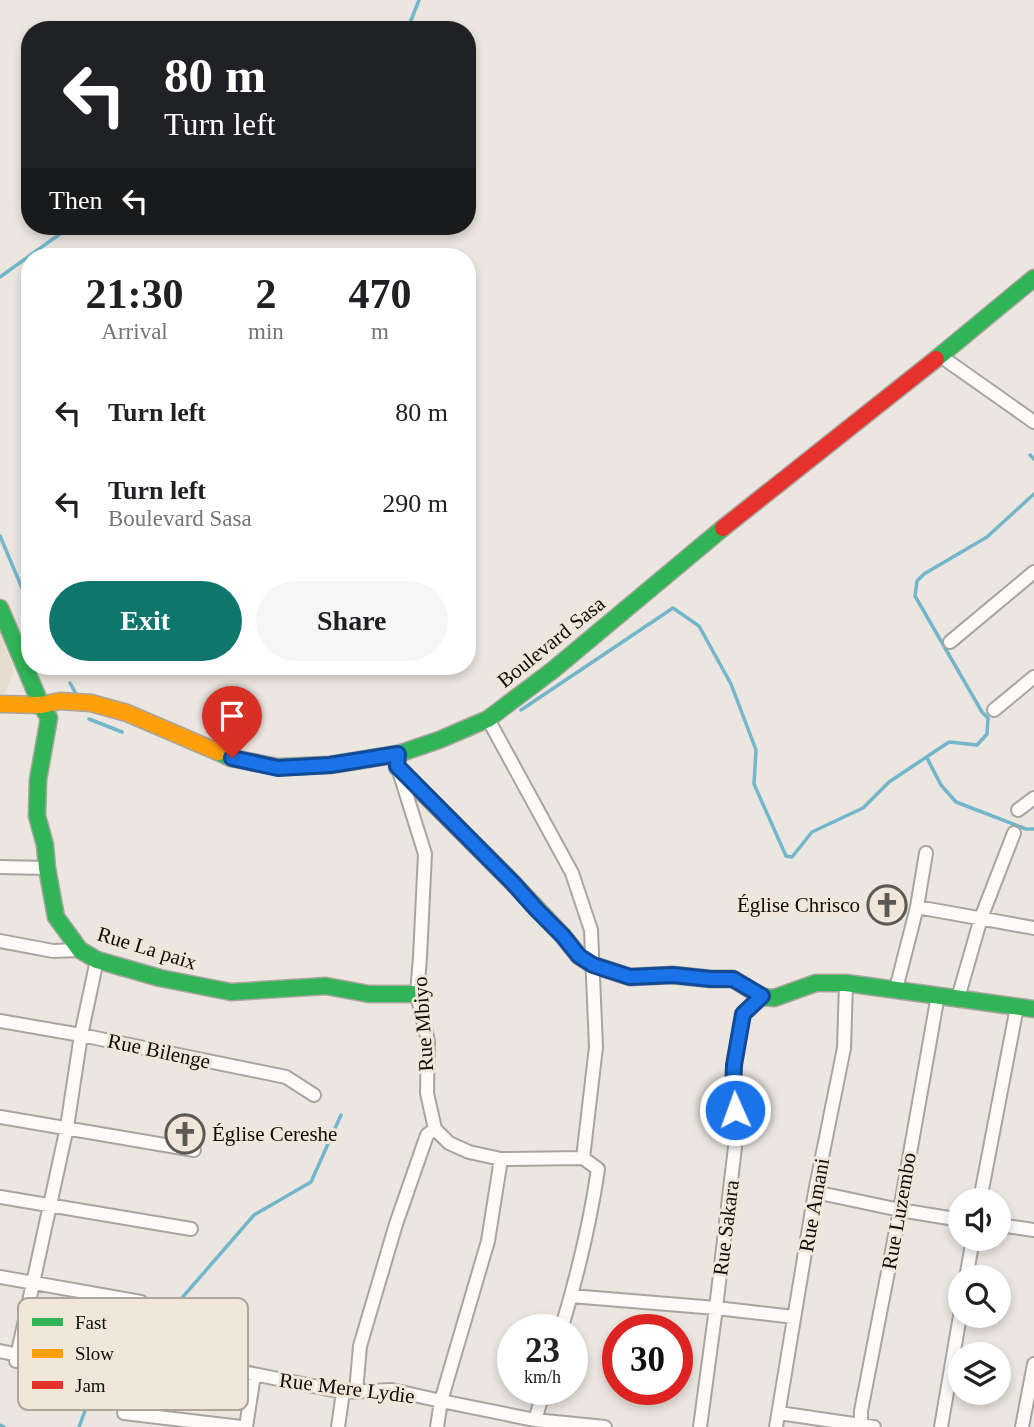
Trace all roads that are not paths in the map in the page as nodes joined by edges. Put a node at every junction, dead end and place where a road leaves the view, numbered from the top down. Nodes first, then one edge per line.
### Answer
1 (1034, 278) edge
2 (939, 355) junction
3 (1034, 422) edge
4 (1034, 572) edge
5 (0, 608) edge
6 (950, 642) dead end
7 (21, 658) edge
8 (28, 675) edge
9 (1034, 677) edge
10 (0, 704) edge
11 (41, 705) junction
12 (994, 710) dead end
13 (488, 719) junction
14 (398, 760) junction
15 (1034, 798) edge
16 (1018, 810) dead end
17 (1014, 833) dead end
18 (926, 853) dead end
19 (0, 867) edge
20 (47, 868) junction
21 (918, 907) junction
22 (981, 918) junction
23 (1034, 928) edge
24 (0, 941) edge
25 (80, 950) junction
26 (97, 960) junction
27 (593, 965) junction
28 (846, 983) junction
29 (896, 989) junction
30 (417, 994) junction
31 (938, 995) junction
32 (762, 996) junction
33 (958, 998) junction
34 (1017, 1007) junction
35 (1034, 1009) edge
36 (0, 1021) edge
37 (81, 1035) junction
38 (314, 1095) dead end
39 (0, 1117) edge
40 (67, 1127) junction
41 (435, 1129) junction
42 (194, 1150) dead end
43 (583, 1158) junction
44 (501, 1159) junction
45 (982, 1188) edge
46 (815, 1192) junction
47 (0, 1197) edge
48 (50, 1205) junction
49 (900, 1210) junction
50 (948, 1218) edge
51 (1011, 1227) edge
52 (191, 1229) dead end
53 (1034, 1230) edge
54 (0, 1277) edge
55 (34, 1283) junction
56 (571, 1296) junction
57 (31, 1298) edge
58 (118, 1298) edge
59 (716, 1308) junction
60 (566, 1314) edge
61 (794, 1317) junction
62 (958, 1328) edge
63 (0, 1351) edge
64 (18, 1354) edge
65 (17, 1358) joint
66 (1034, 1364) edge
67 (248, 1374) edge
68 (254, 1375) junction
69 (349, 1392) junction
70 (441, 1402) junction
71 (248, 1403) edge
72 (540, 1405) edge
73 (124, 1413) dead end
74 (779, 1413) junction
75 (535, 1420) junction
76 (866, 1426) edge
77 (243, 1427) edge
78 (338, 1427) edge
79 (437, 1427) edge
80 (605, 1427) edge
81 (700, 1427) edge
82 (776, 1427) edge
83 (941, 1427) edge
84 (1022, 1427) edge

1 - 2 street, Boulevard Sasa
2 - 3 street
2 - 13 street, Boulevard Sasa
4 - 6 street
5 - 7 street, Rue La paix
8 - 11 street, Rue La paix
9 - 12 street
10 - 11 street, Boulevard Sasa
11 - 14 street, Boulevard Sasa
11 - 20 street, Rue La paix
13 - 14 street, Boulevard Sasa
13 - 27 street
14 - 27 street
14 - 30 street, Rue Mbiyo
15 - 16 street
17 - 22 street
18 - 21 street
19 - 20 street
20 - 25 street, Rue La paix
21 - 22 street
21 - 29 street
22 - 23 street
22 - 33 street
24 - 25 street
25 - 26 street, Rue La paix
26 - 30 street, Rue La paix
26 - 37 street
27 - 32 street
27 - 43 street
28 - 29 street
28 - 32 street
28 - 46 street, Rue Amani
29 - 31 street
30 - 41 street, Rue Mbiyo
31 - 33 street
31 - 49 street, Rue Luzembo
32 - 59 street, Rue Sakara
33 - 34 street
34 - 35 street
34 - 45 street
36 - 37 street, Rue Bilenge
37 - 38 street, Rue Bilenge
37 - 40 street
39 - 40 street
40 - 42 street
40 - 48 street
41 - 44 street
41 - 69 street
43 - 44 street
43 - 56 street
44 - 70 street
46 - 49 street
46 - 61 street, Rue Amani
47 - 48 street
48 - 52 street
48 - 55 street
49 - 50 street
49 - 76 street, Rue Luzembo
51 - 53 street
54 - 55 street
55 - 57 street
55 - 58 street
56 - 59 street
56 - 60 street
59 - 61 street
59 - 81 street, Rue Sakara
61 - 74 street, Rue Amani
62 - 83 street
63 - 65 street
64 - 65 street
66 - 84 street
67 - 68 street, Rue Mere Lydie
68 - 69 street, Rue Mere Lydie
68 - 71 street
69 - 70 street, Rue Mere Lydie
69 - 78 street
70 - 75 street, Rue Mere Lydie
70 - 79 street
72 - 75 street
73 - 77 street
74 - 76 street
74 - 82 street, Rue Amani
75 - 80 street, Rue Mere Lydie

